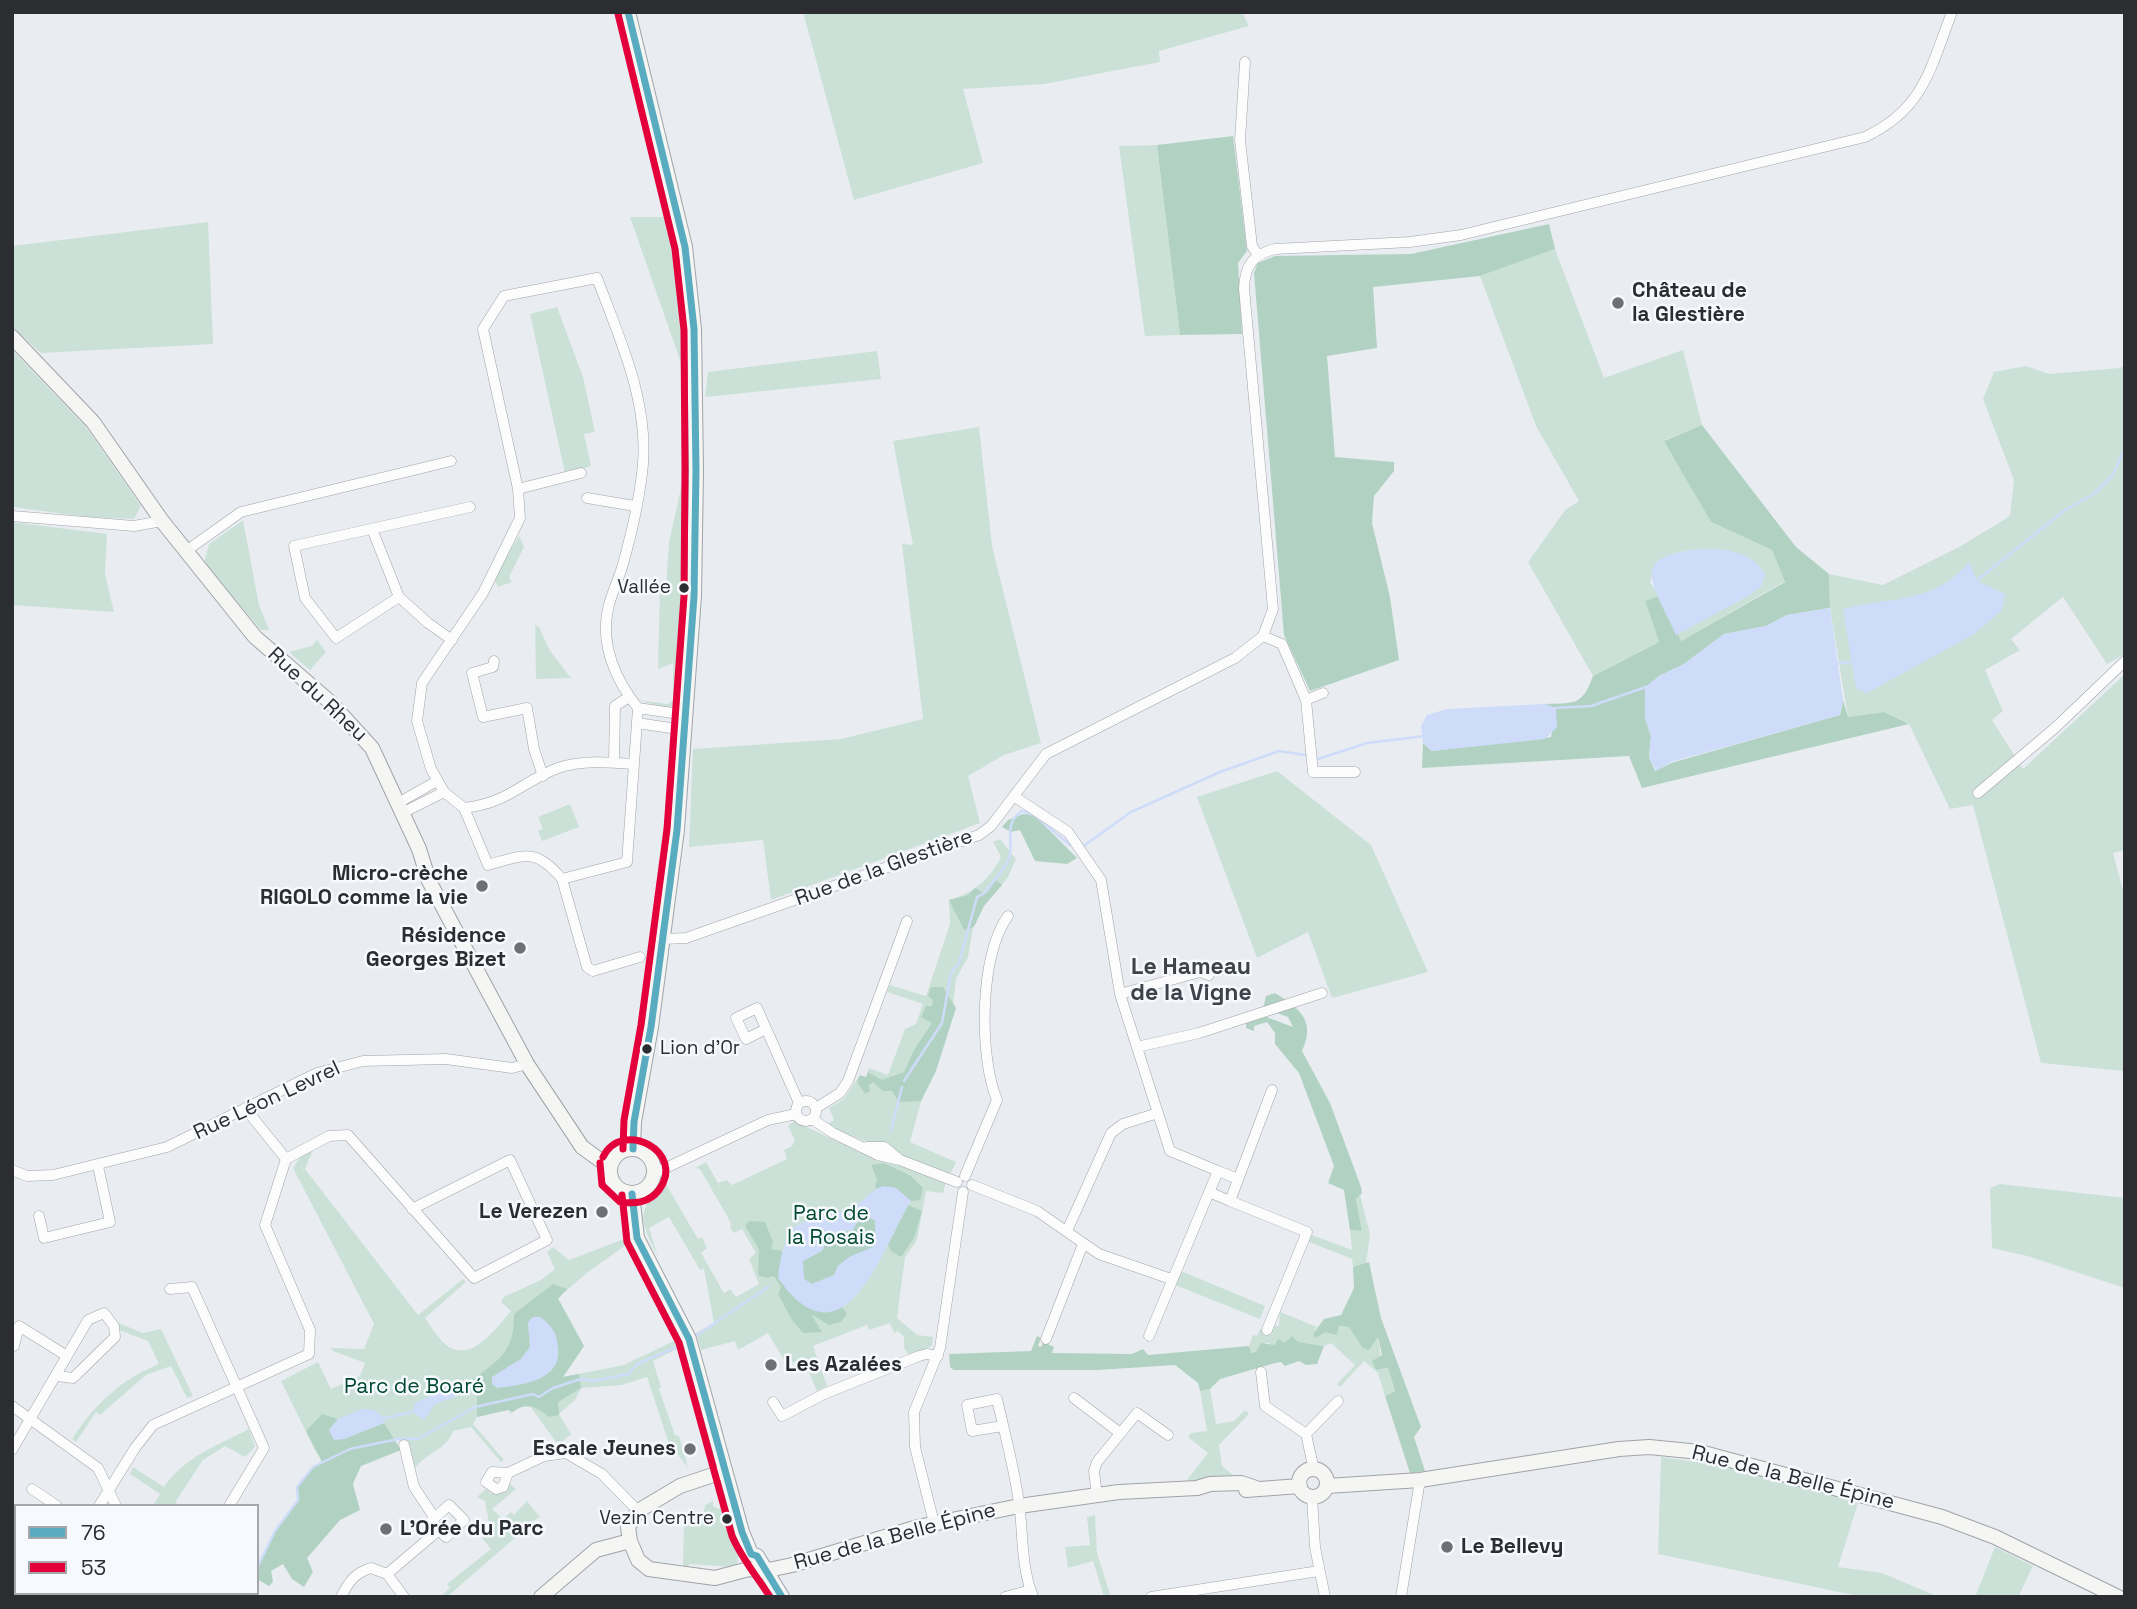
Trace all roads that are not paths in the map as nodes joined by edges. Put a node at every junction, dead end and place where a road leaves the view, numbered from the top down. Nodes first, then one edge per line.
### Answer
1 (628, 12) edge
2 (1952, 12) edge
3 (1245, 62) dead end
4 (1258, 255) junction
5 (12, 337) edge
6 (452, 461) dead end
7 (581, 473) dead end
8 (518, 489) junction
9 (587, 498) dead end
10 (635, 506) junction
11 (470, 507) dead end
12 (12, 516) edge
13 (162, 521) junction
14 (372, 529) junction
15 (186, 551) junction
16 (399, 597) junction
17 (1263, 636) junction
18 (452, 640) junction
19 (494, 661) dead end
20 (2125, 661) edge
21 (1323, 693) dead end
22 (629, 697) junction
23 (1306, 700) junction
24 (638, 708) junction
25 (686, 715) junction
26 (637, 723) junction
27 (684, 730) junction
28 (614, 762) junction
29 (633, 764) junction
30 (1355, 772) dead end
31 (543, 776) junction
32 (437, 781) junction
33 (444, 792) junction
34 (1978, 793) dead end
35 (1015, 797) junction
36 (400, 808) junction
37 (464, 808) junction
38 (562, 879) junction
39 (1008, 916) dead end
40 (906, 921) dead end
41 (664, 939) junction
42 (640, 957) dead end
43 (1209, 975) dead end
44 (1322, 993) dead end
45 (1120, 994) junction
46 (764, 1030) dead end
47 (1138, 1047) junction
48 (527, 1064) junction
49 (1272, 1090) dead end
50 (244, 1108) junction
51 (798, 1108) junction
52 (814, 1113) junction
53 (1158, 1113) junction
54 (633, 1149) junction
55 (286, 1159) junction
56 (611, 1163) junction
57 (98, 1166) junction
58 (12, 1170) edge
59 (1218, 1171) junction
60 (655, 1173) junction
61 (27, 1176) junction
62 (1238, 1179) junction
63 (12, 1180) edge
64 (965, 1181) junction
65 (1209, 1192) junction
66 (632, 1194) junction
67 (1230, 1201) junction
68 (412, 1209) junction
69 (39, 1216) dead end
70 (1067, 1231) junction
71 (1083, 1244) junction
72 (1171, 1279) junction
73 (170, 1289) dead end
74 (1267, 1330) dead end
75 (1149, 1336) dead end
76 (1046, 1339) dead end
77 (14, 1346) edge
78 (67, 1356) junction
79 (937, 1356) junction
80 (1261, 1372) dead end
81 (57, 1376) junction
82 (237, 1390) junction
83 (1074, 1398) dead end
84 (1338, 1401) dead end
85 (773, 1402) dead end
86 (12, 1406) edge
87 (29, 1416) junction
88 (1003, 1426) dead end
89 (1120, 1433) junction
90 (1306, 1434) junction
91 (1168, 1435) dead end
92 (404, 1445) dead end
93 (12, 1450) edge
94 (1314, 1470) junction
95 (725, 1471) junction
96 (509, 1473) dead end
97 (1420, 1480) junction
98 (1300, 1486) junction
99 (1327, 1486) junction
100 (32, 1489) dead end
101 (110, 1492) junction
102 (1103, 1496) junction
103 (1312, 1497) junction
104 (54, 1504) edge
105 (101, 1504) edge
106 (115, 1504) edge
107 (230, 1504) edge
108 (1019, 1506) junction
109 (638, 1511) junction
110 (434, 1517) junction
111 (934, 1523) junction
112 (439, 1530) junction
113 (630, 1541) junction
114 (764, 1571) junction
115 (1319, 1571) junction
116 (387, 1574) junction
117 (1032, 1594) edge
118 (1164, 1595) edge
119 (341, 1597) edge
120 (404, 1597) edge
121 (541, 1597) edge
122 (782, 1597) edge
123 (1005, 1597) edge
124 (1151, 1597) edge
125 (1325, 1597) edge
126 (1401, 1597) edge
127 (2118, 1597) edge

1 - 25 street
2 - 4 street
3 - 4 street
4 - 17 street
5 - 13 street, Rue du Rheu
6 - 15 street
7 - 8 street
8 - 10 street
8 - 18 street
9 - 10 street
10 - 22 street
11 - 14 street
12 - 13 street
13 - 15 street, Rue du Rheu
14 - 16 street
14 - 16 street
15 - 36 street, Rue du Rheu
16 - 18 street
17 - 23 street
17 - 35 street, Rue de la Glestière
18 - 32 street
19 - 31 street
20 - 34 street
21 - 23 street
22 - 24 street
22 - 28 street
23 - 30 street
24 - 25 street
24 - 26 street
25 - 27 street
26 - 27 street
26 - 29 street
27 - 41 street
28 - 29 street
28 - 31 street
29 - 38 street
31 - 37 street
32 - 33 street
32 - 36 street
33 - 36 street
33 - 37 street
35 - 41 street, Rue de la Glestière
35 - 45 street
36 - 48 street, Rue du Rheu
37 - 38 street
38 - 42 street
39 - 64 street
40 - 52 street
41 - 54 street
43 - 45 street
44 - 47 street
45 - 47 street
46 - 51 street
47 - 53 street
48 - 50 street, Rue Léon Levrel
48 - 56 street, Rue du Rheu
49 - 62 street
50 - 55 street
50 - 57 street, Rue Léon Levrel
51 - 52 street
51 - 52 street
51 - 60 street
52 - 64 street
53 - 59 street
53 - 70 street
54 - 56 street
54 - 60 street
55 - 68 street
55 - 82 street
56 - 66 street
57 - 61 street, Rue Léon Levrel
57 - 69 street
58 - 61 street, Rue Léon Levrel
59 - 62 street
59 - 65 street
60 - 66 street
61 - 63 street
62 - 67 street
64 - 70 street
64 - 79 street
65 - 67 street
65 - 72 street
66 - 95 street
67 - 74 street
68 - 68 street
70 - 71 street
71 - 72 street
71 - 76 street
72 - 75 street
73 - 82 street
77 - 78 street
78 - 81 street
78 - 81 street
79 - 85 street
79 - 111 street
80 - 90 street
81 - 87 street
82 - 101 street
82 - 107 street
83 - 89 street
84 - 90 street
86 - 87 street
87 - 93 street
87 - 101 street
88 - 108 street
89 - 91 street
89 - 102 street
90 - 94 street
92 - 110 street
94 - 98 street
94 - 99 street
95 - 109 street
95 - 114 street
96 - 109 street
97 - 99 street, Rue de la Belle Épine
97 - 126 street
97 - 127 street, Rue de la Belle Épine
98 - 102 street, Rue de la Belle Épine
98 - 103 street
99 - 103 street
100 - 104 street
101 - 105 street
101 - 106 street
102 - 108 street, Rue de la Belle Épine
103 - 115 street
108 - 111 street, Rue de la Belle Épine
108 - 117 street
109 - 113 street
110 - 112 street
110 - 112 street
111 - 114 street, Rue de la Belle Épine
112 - 116 street
113 - 114 street, Rue de la Belle Épine
113 - 121 street
114 - 122 street
115 - 118 street
115 - 125 street
116 - 119 street
116 - 120 street
117 - 123 street
118 - 124 street

